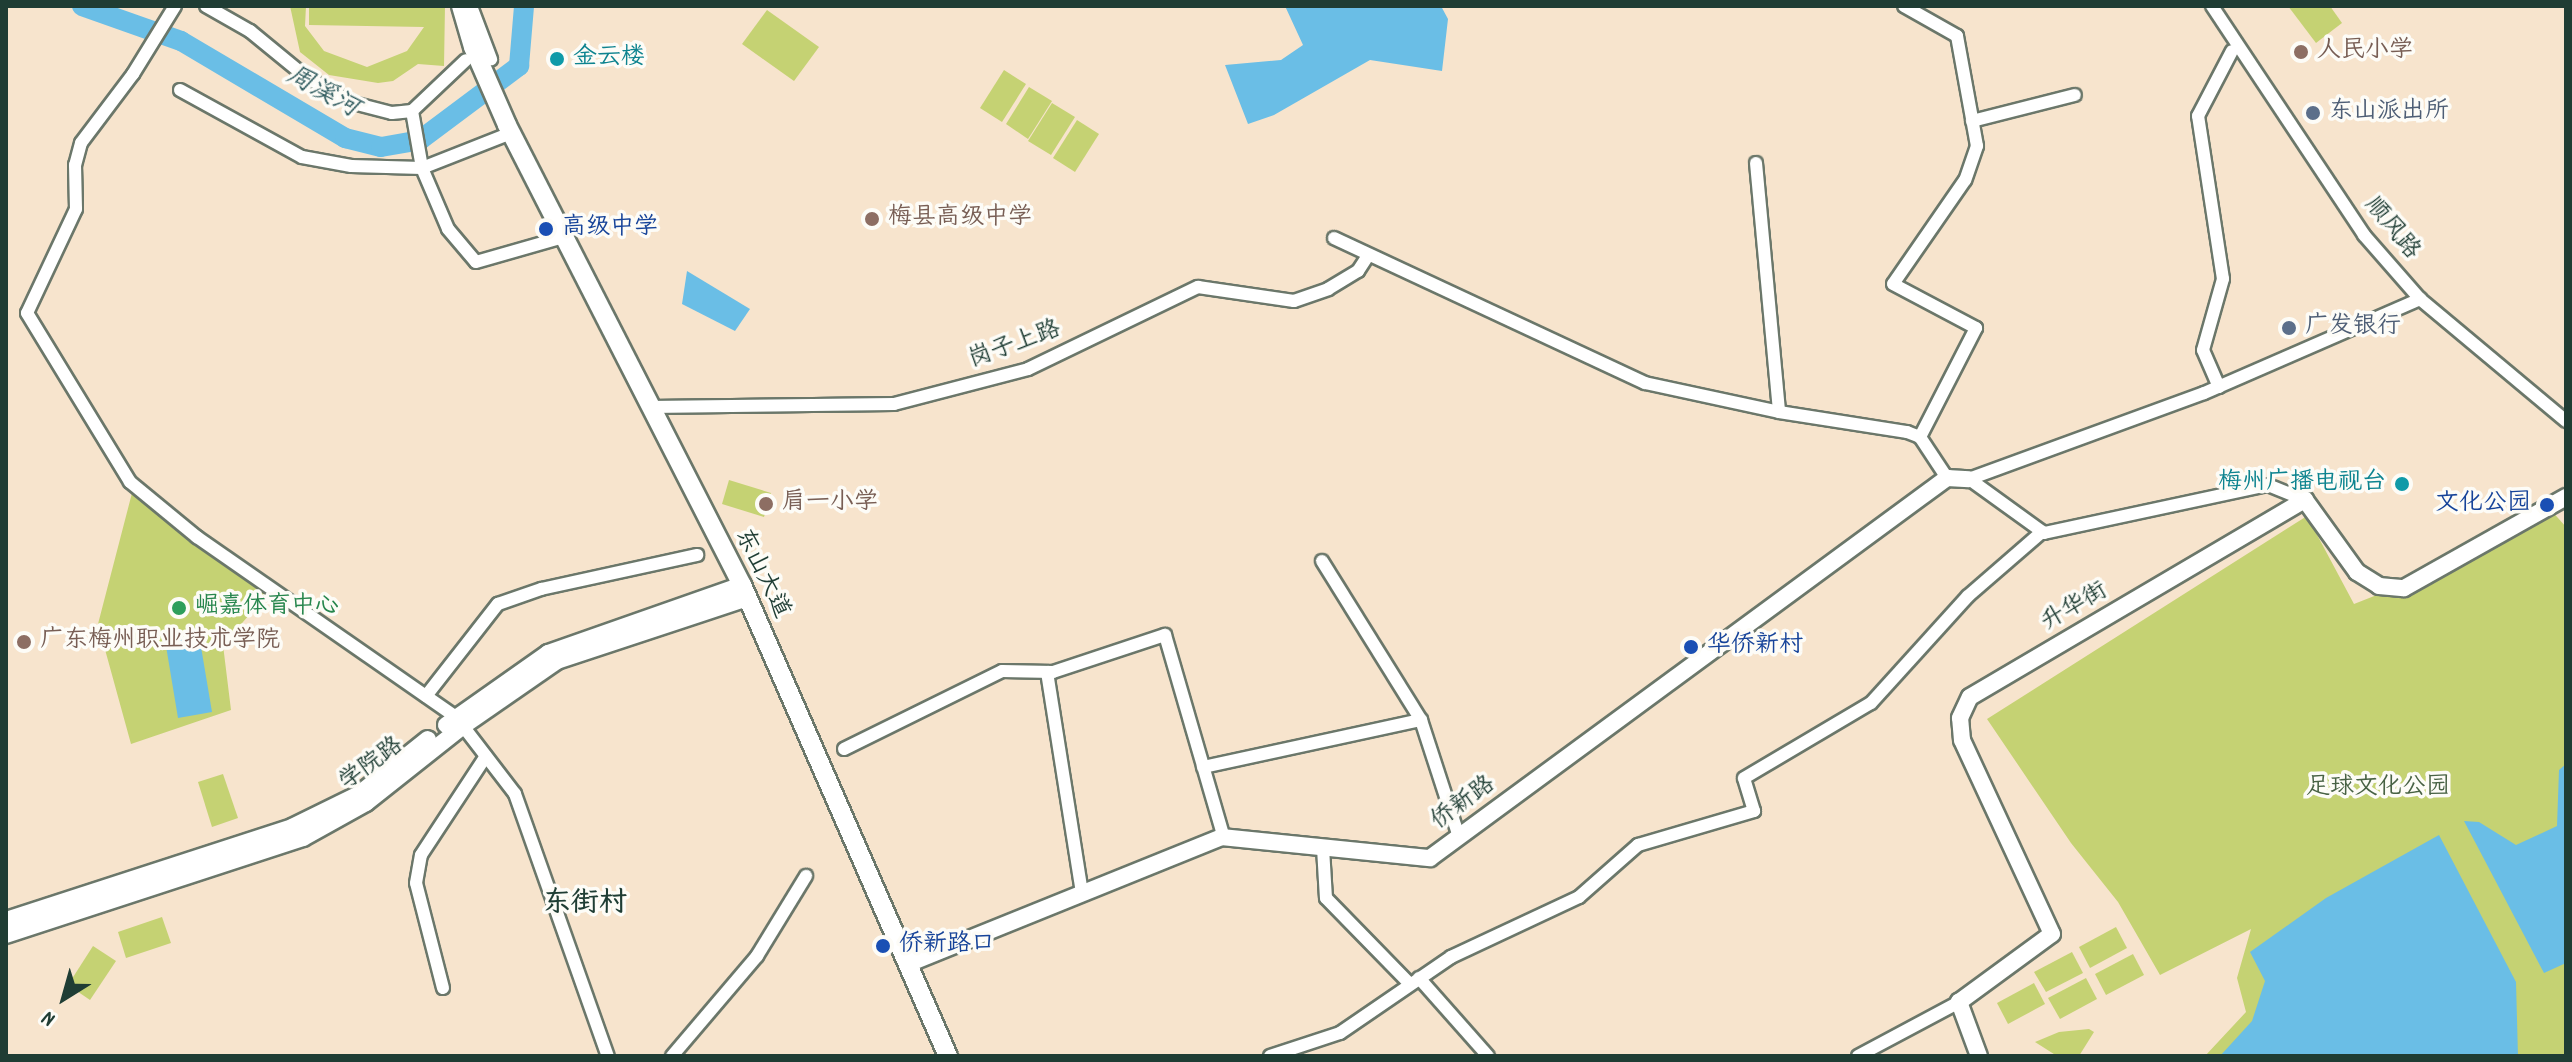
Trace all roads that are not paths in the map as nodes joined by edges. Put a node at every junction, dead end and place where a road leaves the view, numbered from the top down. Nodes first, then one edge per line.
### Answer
1 (175, 6) edge
2 (206, 6) edge
3 (461, 6) edge
4 (471, 6) edge
5 (1904, 6) edge
6 (2212, 6) edge
7 (2232, 51) dead end
8 (470, 54) junction
9 (491, 59) dead end
10 (180, 90) dead end
11 (2075, 95) dead end
12 (412, 115) junction
13 (1972, 121) junction
14 (509, 129) junction
15 (1756, 163) dead end
16 (421, 165) junction
17 (564, 237) junction
18 (1334, 238) dead end
19 (1367, 257) junction
20 (2420, 299) junction
21 (2219, 387) junction
22 (650, 407) junction
23 (1779, 412) junction
24 (2566, 421) edge
25 (1920, 437) junction
26 (1947, 478) junction
27 (1969, 479) junction
28 (2305, 500) junction
29 (2563, 501) edge
30 (2042, 532) junction
31 (697, 555) dead end
32 (1322, 561) dead end
33 (744, 591) junction
34 (1047, 672) junction
35 (426, 696) junction
36 (1421, 720) junction
37 (459, 722) junction
38 (844, 749) dead end
39 (486, 756) junction
40 (1203, 767) junction
41 (1459, 837) junction
42 (1224, 838) junction
43 (1323, 848) junction
44 (806, 876) dead end
45 (1082, 894) junction
46 (6, 920) edge
47 (6, 935) edge
48 (910, 963) junction
49 (1414, 981) junction
50 (443, 988) dead end
51 (1959, 1002) junction
52 (608, 1056) edge
53 (672, 1056) edge
54 (948, 1056) edge
55 (1270, 1056) edge
56 (1488, 1056) edge
57 (1858, 1056) edge
58 (1979, 1056) edge

1 - 35 street
2 - 12 street
3 - 8 main road
4 - 9 street
5 - 13 street
6 - 20 street, 顺风路
7 - 21 street
8 - 12 street
8 - 14 main road, 东山大道
10 - 16 street
11 - 13 street
12 - 16 street
13 - 25 street
14 - 16 street
14 - 17 main road, 东山大道
15 - 23 street
16 - 17 street
17 - 22 main road, 东山大道
18 - 19 street
19 - 22 street, 岗子上路
19 - 23 street
20 - 21 street
20 - 24 street, 顺风路
21 - 27 street
22 - 33 main road, 东山大道
23 - 25 street
25 - 26 street
26 - 27 street
26 - 41 street, 侨新路
27 - 30 street
28 - 29 street
28 - 30 street
28 - 51 street, 升华街
30 - 49 street
31 - 35 street
32 - 36 street
33 - 37 street, 学院路
33 - 48 main road, 东山大道
34 - 38 street
34 - 40 street
34 - 45 street
35 - 37 street
36 - 40 street
36 - 41 street
37 - 39 street
37 - 46 street, 学院路
37 - 47 street, 学院路
39 - 50 street
39 - 52 street
40 - 42 street
41 - 43 street, 侨新路
42 - 43 street, 侨新路
42 - 45 street, 侨新路
43 - 49 street
44 - 53 street
45 - 48 street, 侨新路
48 - 54 main road, 东山大道
49 - 55 street
49 - 56 street
51 - 57 street
51 - 58 street

